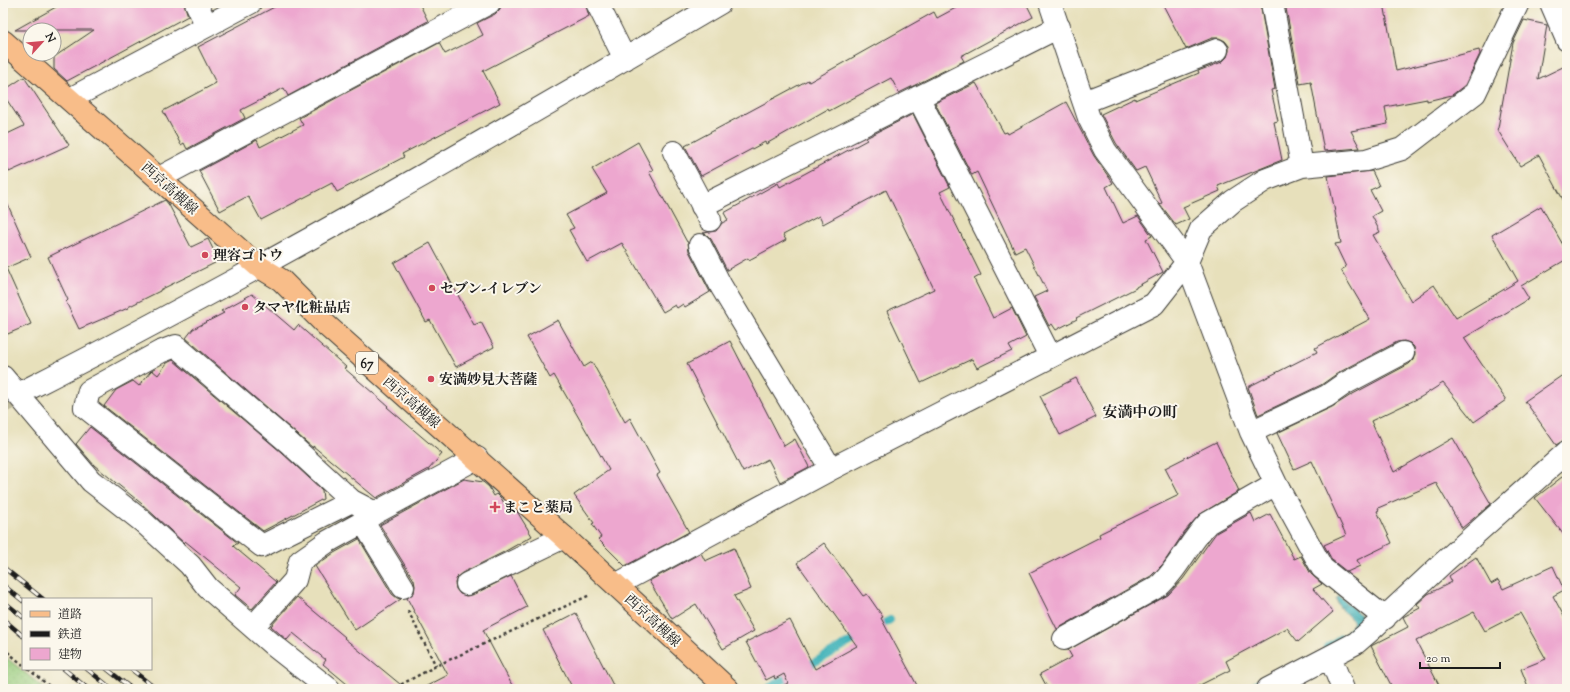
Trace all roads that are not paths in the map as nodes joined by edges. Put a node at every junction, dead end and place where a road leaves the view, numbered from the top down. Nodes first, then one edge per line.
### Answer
1 (196, 3) edge
2 (250, 3) edge
3 (489, 3) edge
4 (597, 3) edge
5 (720, 3) edge
6 (1050, 3) edge
7 (1272, 3) edge
8 (1518, 3) edge
9 (1551, 3) edge
10 (207, 26) junction
11 (1059, 27) junction
12 (1567, 40) edge
13 (3, 41) edge
14 (1217, 50) dead end
15 (625, 59) junction
16 (918, 97) junction
17 (70, 98) junction
18 (1084, 102) junction
19 (674, 152) dead end
20 (1302, 166) junction
21 (159, 178) junction
22 (700, 245) dead end
23 (1187, 262) junction
24 (258, 266) junction
25 (1403, 353) dead end
26 (1050, 356) junction
27 (3, 377) edge
28 (26, 390) tunnel mouth
29 (1251, 432) junction
30 (1567, 452) edge
31 (477, 458) junction
32 (831, 469) junction
33 (1276, 484) junction
34 (352, 501) junction
35 (369, 517) junction
36 (564, 537) junction
37 (623, 581) dead end
38 (467, 584) dead end
39 (403, 587) road end
40 (1384, 618) junction
41 (253, 627) junction
42 (1064, 639) dead end
43 (1330, 657) junction
44 (329, 689) edge
45 (728, 689) edge
46 (1268, 689) edge
47 (1343, 689) edge

1 - 10 street
2 - 10 street
3 - 21 street
4 - 15 street
5 - 15 street
6 - 11 street
7 - 20 street
8 - 20 street
9 - 12 street
10 - 17 street
11 - 16 street
11 - 18 street
13 - 17 main road, 西京高槻線 / 67
14 - 18 street
15 - 24 street
16 - 19 street
16 - 26 street
17 - 21 main road, 西京高槻線 / 67
18 - 23 street
20 - 23 street
21 - 24 main road, 西京高槻線 / 67
22 - 32 street
23 - 26 street
23 - 29 street
24 - 28 street
24 - 31 main road, 西京高槻線 / 67
25 - 29 street
26 - 32 street
27 - 41 street
29 - 33 street
30 - 40 street
31 - 35 street
31 - 36 main road, 西京高槻線 / 67
32 - 37 street
33 - 40 street
33 - 42 street
34 - 34 street
34 - 35 street
35 - 39 street
35 - 41 street
36 - 38 street
36 - 45 main road, 西京高槻線 / 67
40 - 43 street
41 - 44 street
43 - 46 street
43 - 47 street

